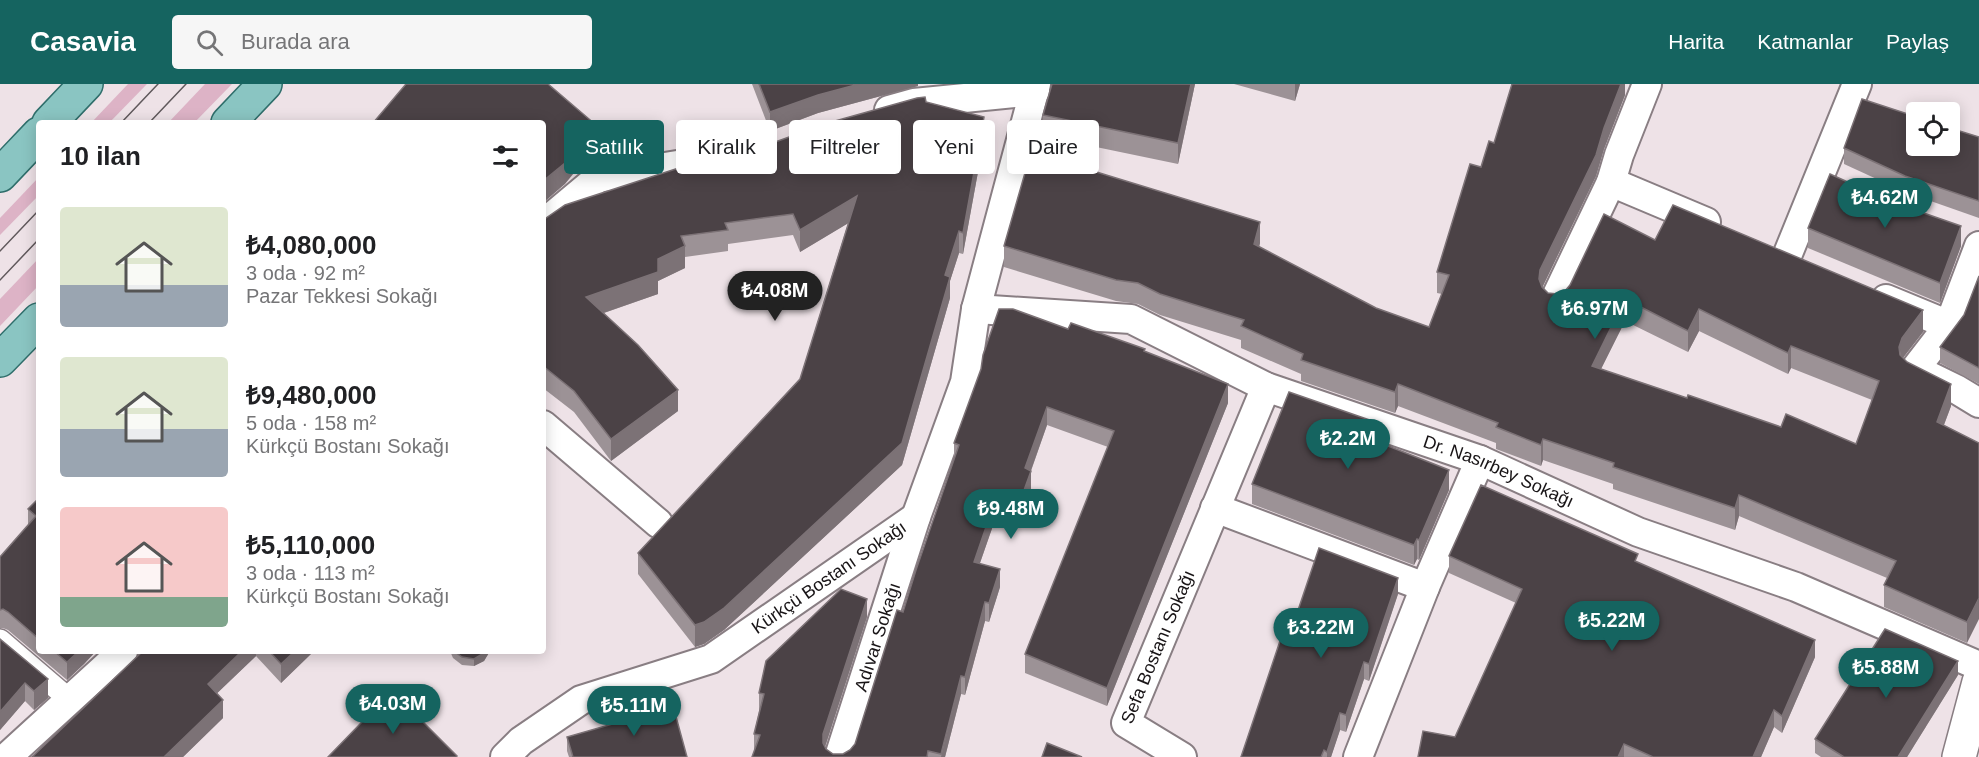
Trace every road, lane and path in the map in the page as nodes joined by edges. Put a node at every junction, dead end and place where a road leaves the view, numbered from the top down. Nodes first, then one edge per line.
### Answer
1 (86, 84) edge
2 (265, 84) edge
3 (1647, 84) edge
4 (1857, 84) edge
5 (1036, 87) edge
6 (869, 116) edge
7 (53, 120) edge
8 (231, 120) edge
9 (36, 137) edge
10 (676, 165) edge
11 (0, 175) edge
12 (1611, 182) junction
13 (546, 221) edge
14 (1732, 233) edge
15 (1972, 236) edge
16 (1787, 256) edge
17 (1862, 288) edge
18 (1555, 299) edge
19 (976, 309) junction
20 (36, 323) edge
21 (1949, 325) junction
22 (0, 360) edge
23 (1266, 387) junction
24 (1979, 403) edge
25 (546, 428) edge
26 (1480, 460) junction
27 (1215, 508) junction
28 (916, 517) junction
29 (658, 523) dead end
30 (1425, 587) junction
31 (0, 640) edge
32 (120, 654) edge
33 (1979, 666) edge
34 (1979, 682) edge
35 (70, 700) junction
36 (7, 757) edge
37 (505, 757) edge
38 (839, 757) edge
39 (1182, 757) edge
40 (1358, 757) edge
41 (1959, 757) edge

1 - 7 main road
2 - 8 main road
3 - 12 street
4 - 16 street
5 - 6 street
5 - 19 street, Kürkçü Bostanı Sokağı
9 - 11 main road
10 - 13 street
12 - 14 street
12 - 18 street
15 - 21 street
17 - 21 street
19 - 23 street, Dr. Nasırbey Sokağı
19 - 28 street, Kürkçü Bostanı Sokağı
20 - 22 main road
21 - 24 street
23 - 26 street, Dr. Nasırbey Sokağı
23 - 27 street, Sefa Bostanı Sokağı
25 - 29 street
26 - 30 street
26 - 33 street, Dr. Nasırbey Sokağı
27 - 30 street
27 - 39 street, Sefa Bostanı Sokağı
28 - 37 street, Kürkçü Bostanı Sokağı
28 - 38 street, Adıvar Sokağı
30 - 40 street
31 - 35 street
32 - 35 street
34 - 41 street
35 - 36 street

